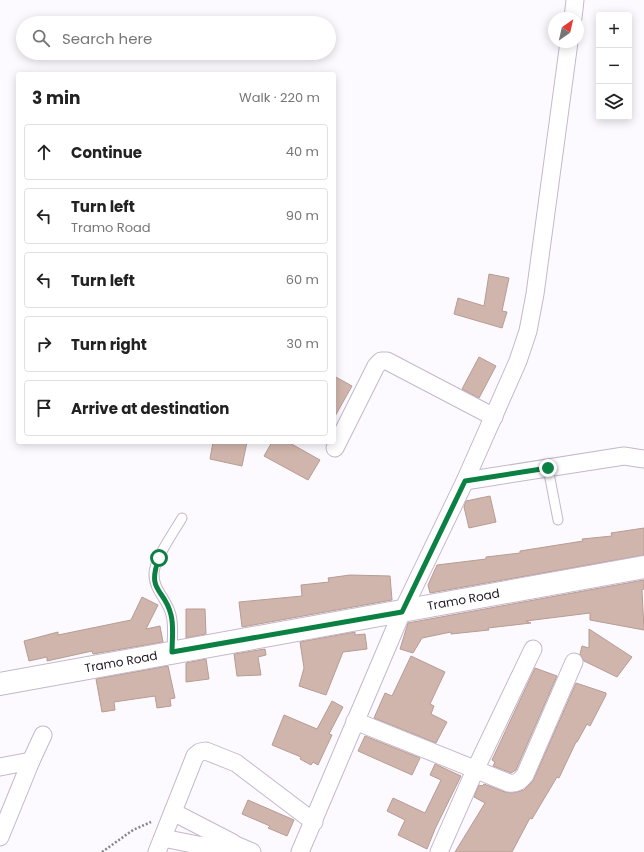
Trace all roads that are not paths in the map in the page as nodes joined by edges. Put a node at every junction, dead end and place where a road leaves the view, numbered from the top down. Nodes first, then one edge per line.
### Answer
1 (575, 0) edge
2 (574, 12) edge
3 (568, 48) edge
4 (494, 416) junction
5 (335, 448) dead end
6 (643, 457) edge
7 (548, 468) junction
8 (465, 481) junction
9 (182, 518) dead end
10 (558, 520) dead end
11 (644, 567) edge
12 (402, 612) junction
13 (533, 649) dead end
14 (172, 652) junction
15 (574, 662) dead end
16 (0, 684) edge
17 (355, 721) junction
18 (43, 735) dead end
19 (31, 761) junction
20 (0, 766) edge
21 (476, 768) junction
22 (173, 812) junction
23 (314, 822) junction
24 (0, 835) edge
25 (160, 845) edge
26 (245, 849) edge
27 (300, 852) edge
28 (439, 852) edge

1 - 2 street
3 - 4 street
4 - 5 street
4 - 8 street
6 - 7 street
7 - 8 street
7 - 10 lane
8 - 12 street
9 - 14 lane
11 - 12 street, Tramo Road
12 - 14 street, Tramo Road
12 - 17 street
13 - 21 street
14 - 16 street, Tramo Road
15 - 21 street
17 - 21 street
17 - 23 street
18 - 19 street
19 - 20 street
19 - 24 street
21 - 28 street
22 - 23 street
22 - 25 street
22 - 26 street
23 - 27 street
25 - 26 street

